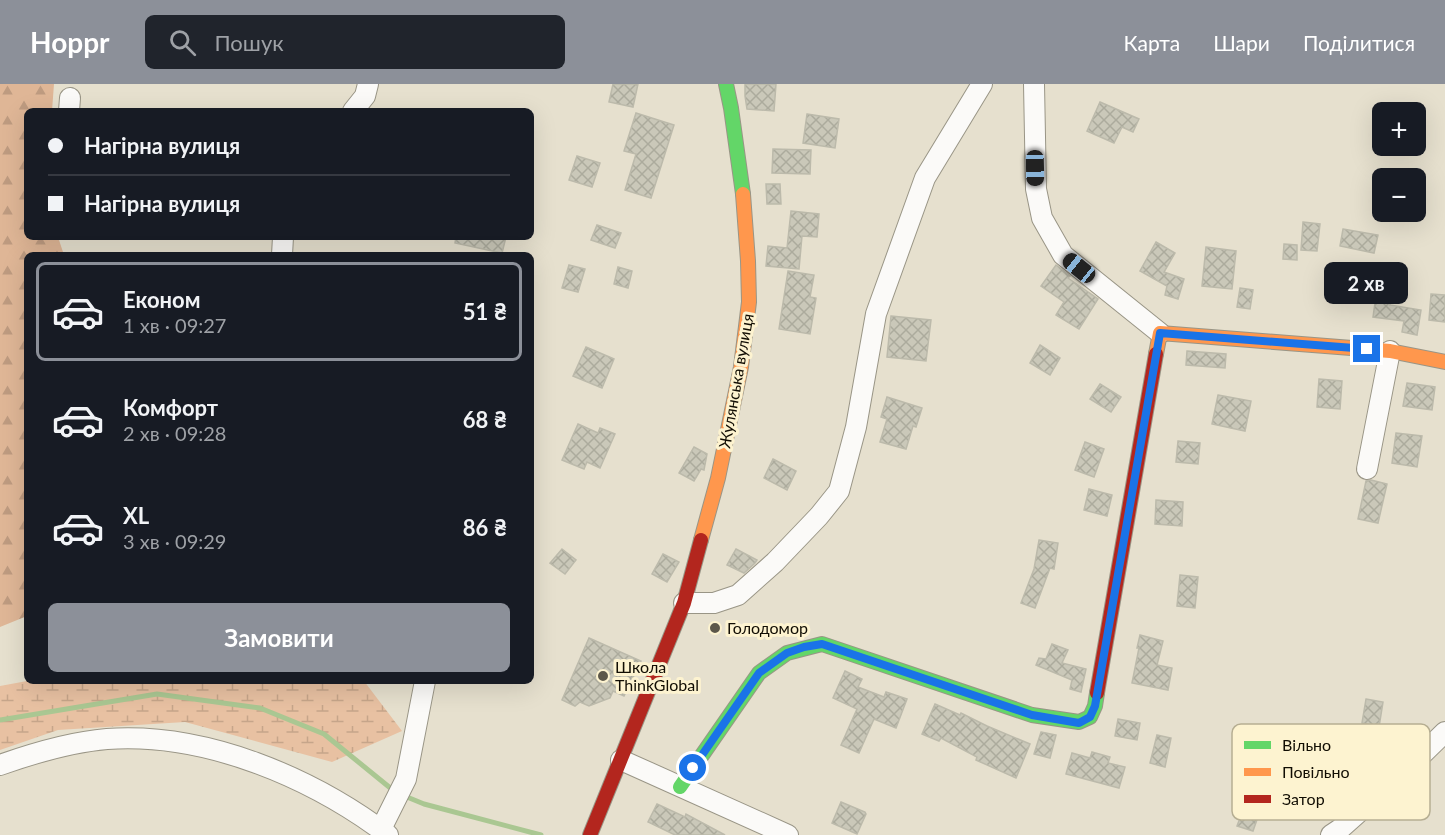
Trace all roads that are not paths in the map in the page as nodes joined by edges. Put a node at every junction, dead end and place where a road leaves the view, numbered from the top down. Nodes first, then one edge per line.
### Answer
1 (368, 84) edge
2 (726, 84) edge
3 (982, 84) edge
4 (1034, 84) edge
5 (355, 108) edge
6 (1160, 333) junction
7 (1390, 351) junction
8 (1445, 362) edge
9 (1367, 469) dead end
10 (684, 603) junction
11 (424, 684) edge
12 (1445, 732) edge
13 (1430, 747) edge
14 (621, 760) junction
15 (0, 765) edge
16 (680, 787) junction
17 (1350, 820) edge
18 (384, 832) edge
19 (590, 835) edge
20 (788, 835) edge
21 (1331, 835) edge

1 - 5 street
2 - 10 street, Жулянська вулиця
3 - 10 street
4 - 6 street
6 - 7 street
6 - 16 street
7 - 8 street
7 - 9 street
10 - 14 street, Жулянська вулиця
11 - 18 street
12 - 13 street
14 - 16 street
14 - 19 street, Жулянська вулиця
15 - 18 street
16 - 20 street
17 - 21 street

